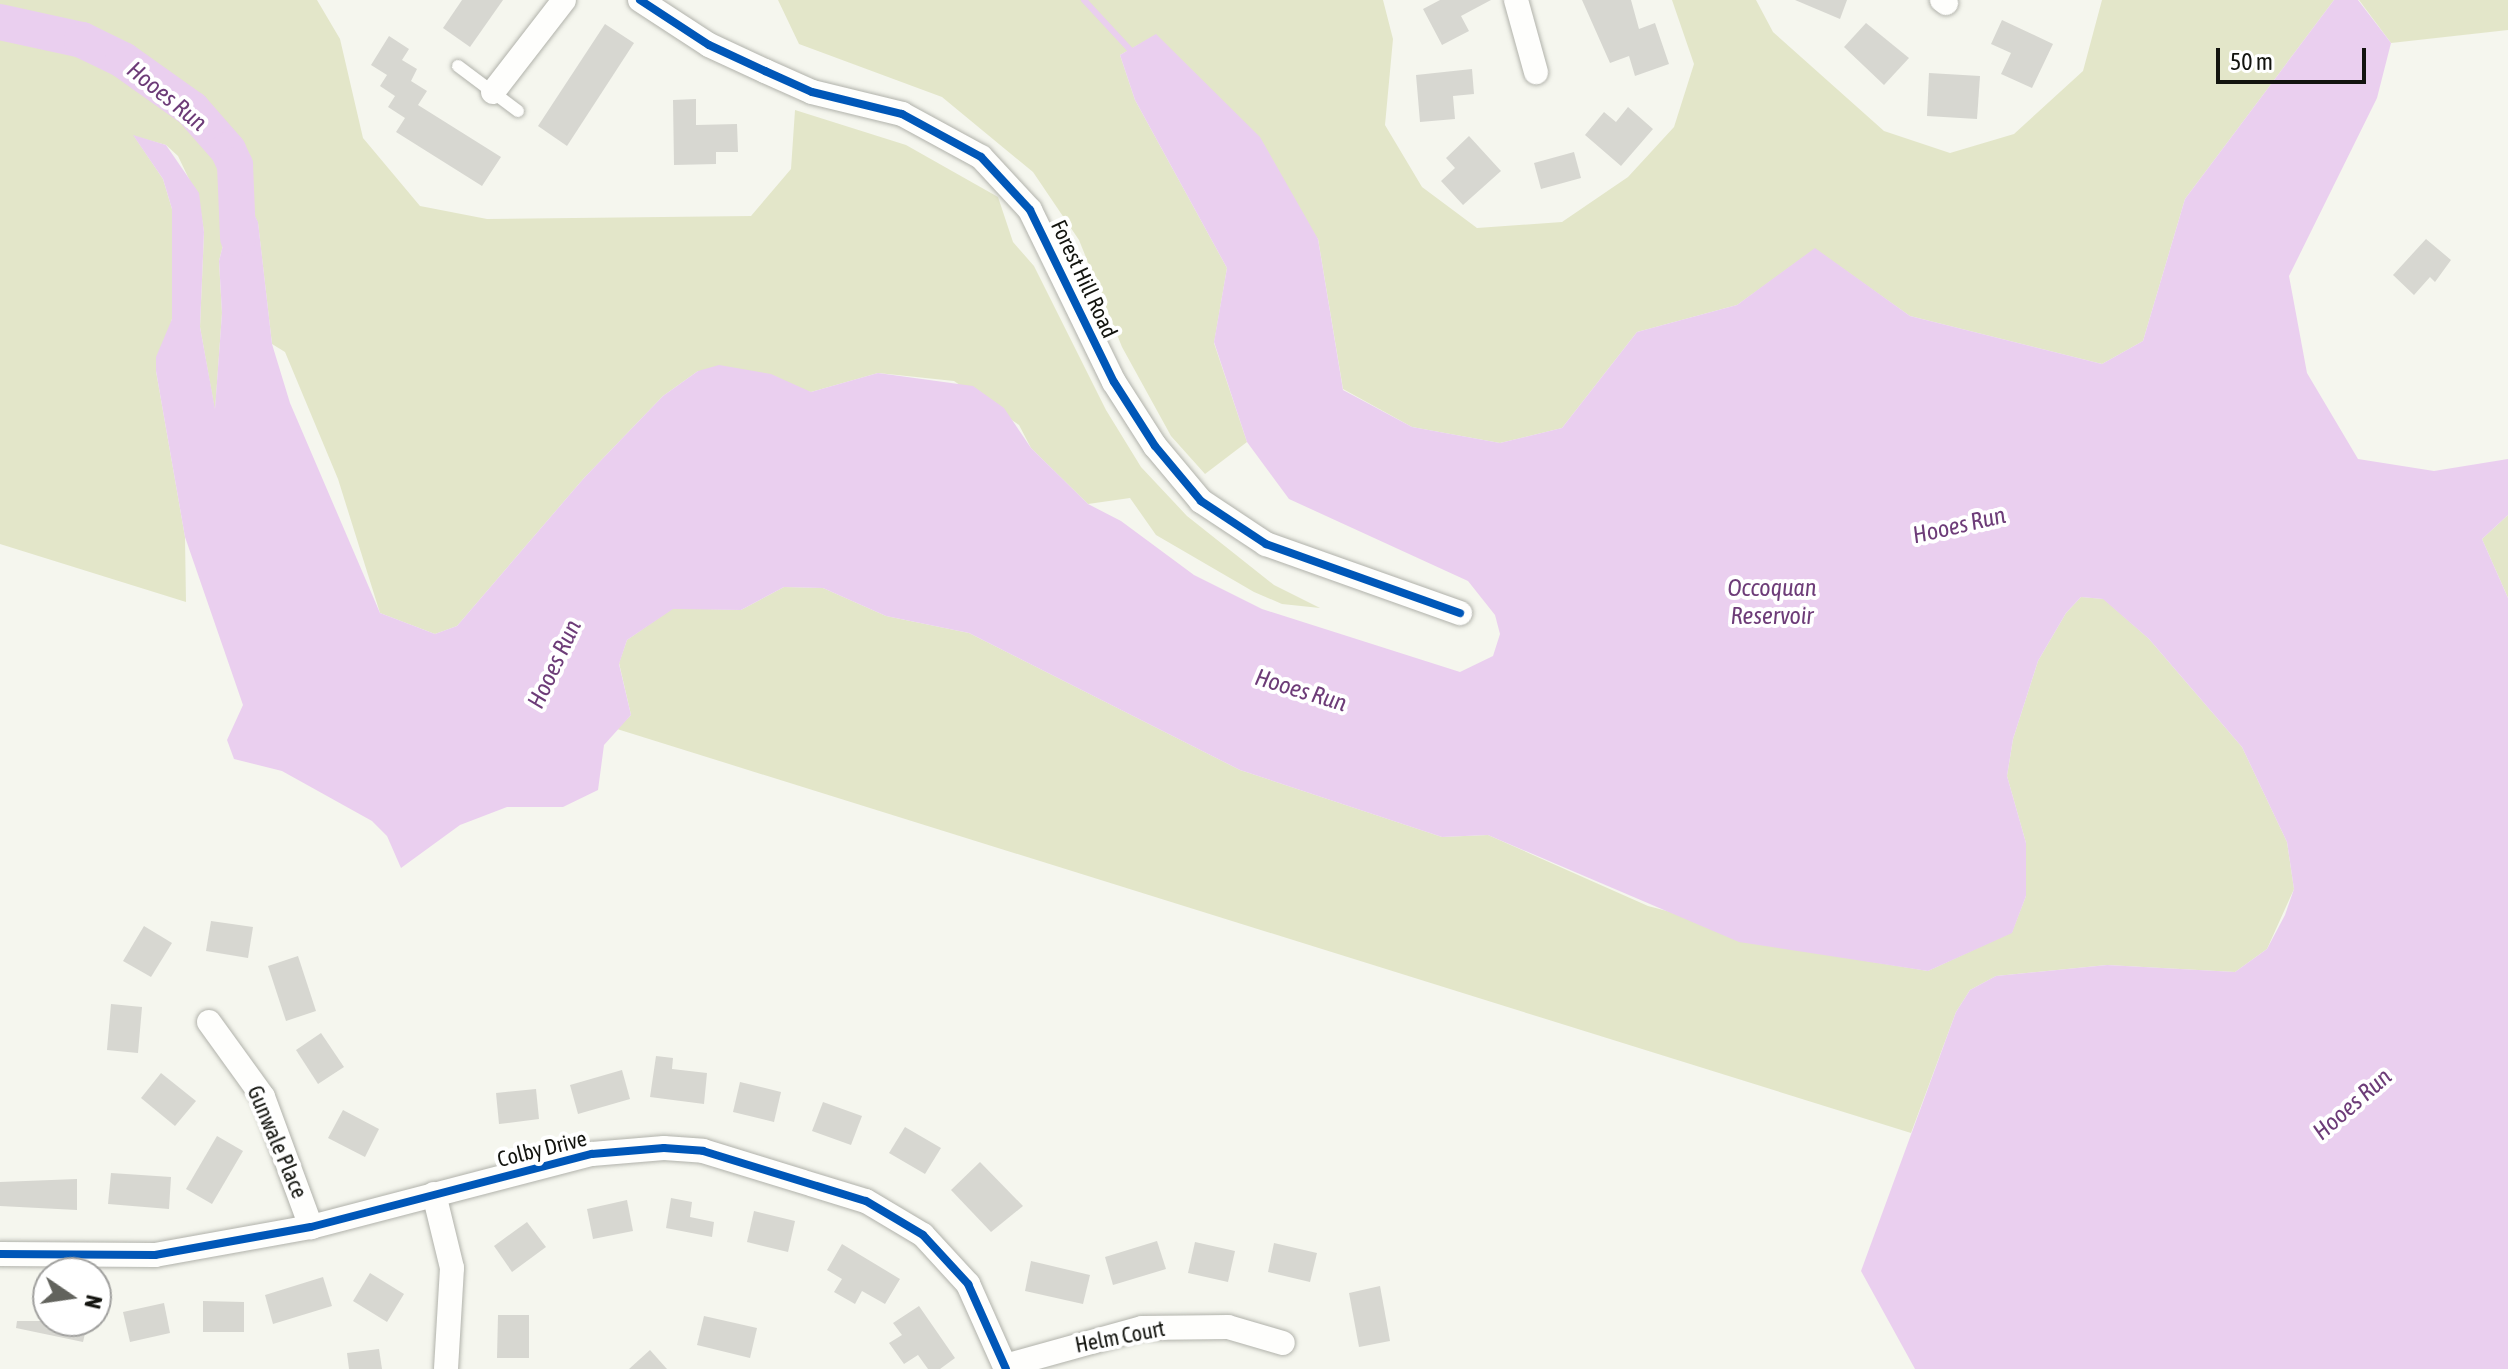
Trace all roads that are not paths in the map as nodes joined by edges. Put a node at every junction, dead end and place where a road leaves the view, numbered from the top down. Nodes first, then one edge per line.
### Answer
1 (564, 0) edge
2 (640, 0) edge
3 (1516, 0) edge
4 (458, 66) dead end
5 (1536, 72) dead end
6 (493, 92) junction
7 (518, 111) dead end
8 (1460, 613) dead end
9 (209, 1022) dead end
10 (434, 1194) junction
11 (311, 1227) junction
12 (0, 1254) edge
13 (1283, 1343) dead end
14 (1006, 1367) edge
15 (446, 1369) edge

1 - 6 street
2 - 8 street, Forest Hill Road
3 - 5 street
4 - 6 lane
6 - 7 lane
9 - 11 street, Gunwale Place
10 - 11 street, Colby Drive
10 - 14 street, Colby Drive
10 - 15 street
11 - 12 street, Colby Drive
13 - 14 street, Helm Court

